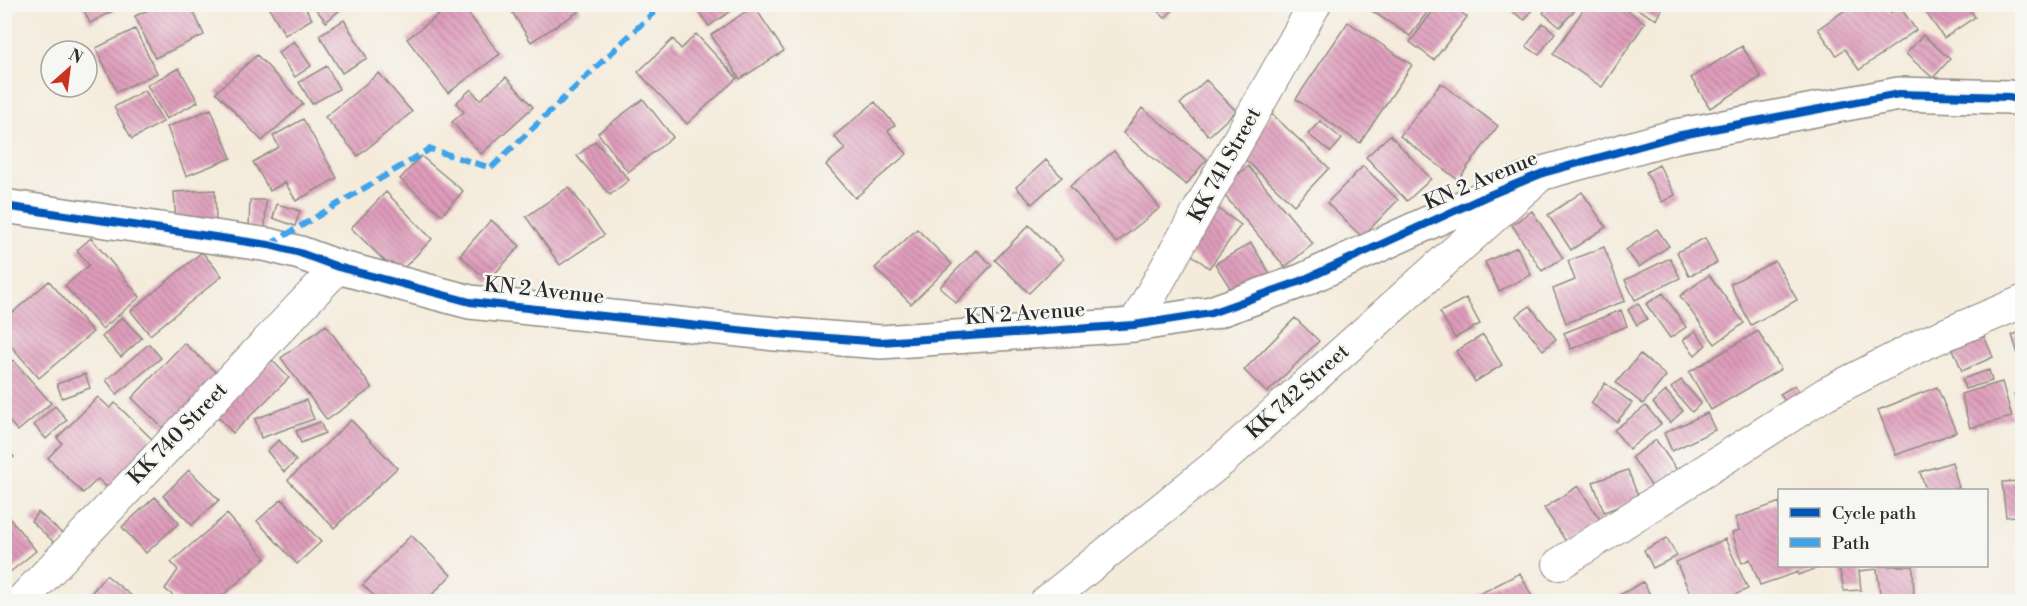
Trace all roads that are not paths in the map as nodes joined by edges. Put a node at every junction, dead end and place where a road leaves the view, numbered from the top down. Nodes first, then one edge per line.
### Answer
1 (1315, 4) edge
2 (2022, 100) edge
3 (1543, 173) junction
4 (4, 206) edge
5 (338, 267) junction
6 (2022, 302) edge
7 (1134, 325) junction
8 (1559, 564) dead end
9 (20, 602) edge
10 (1046, 602) edge

1 - 7 street, KK 741 Street
2 - 3 street, KN 2 Avenue
3 - 7 street, KN 2 Avenue
3 - 10 street, KK 742 Street
4 - 5 street, KN 2 Avenue
5 - 7 street, KN 2 Avenue
5 - 9 street, KK 740 Street
6 - 8 street

